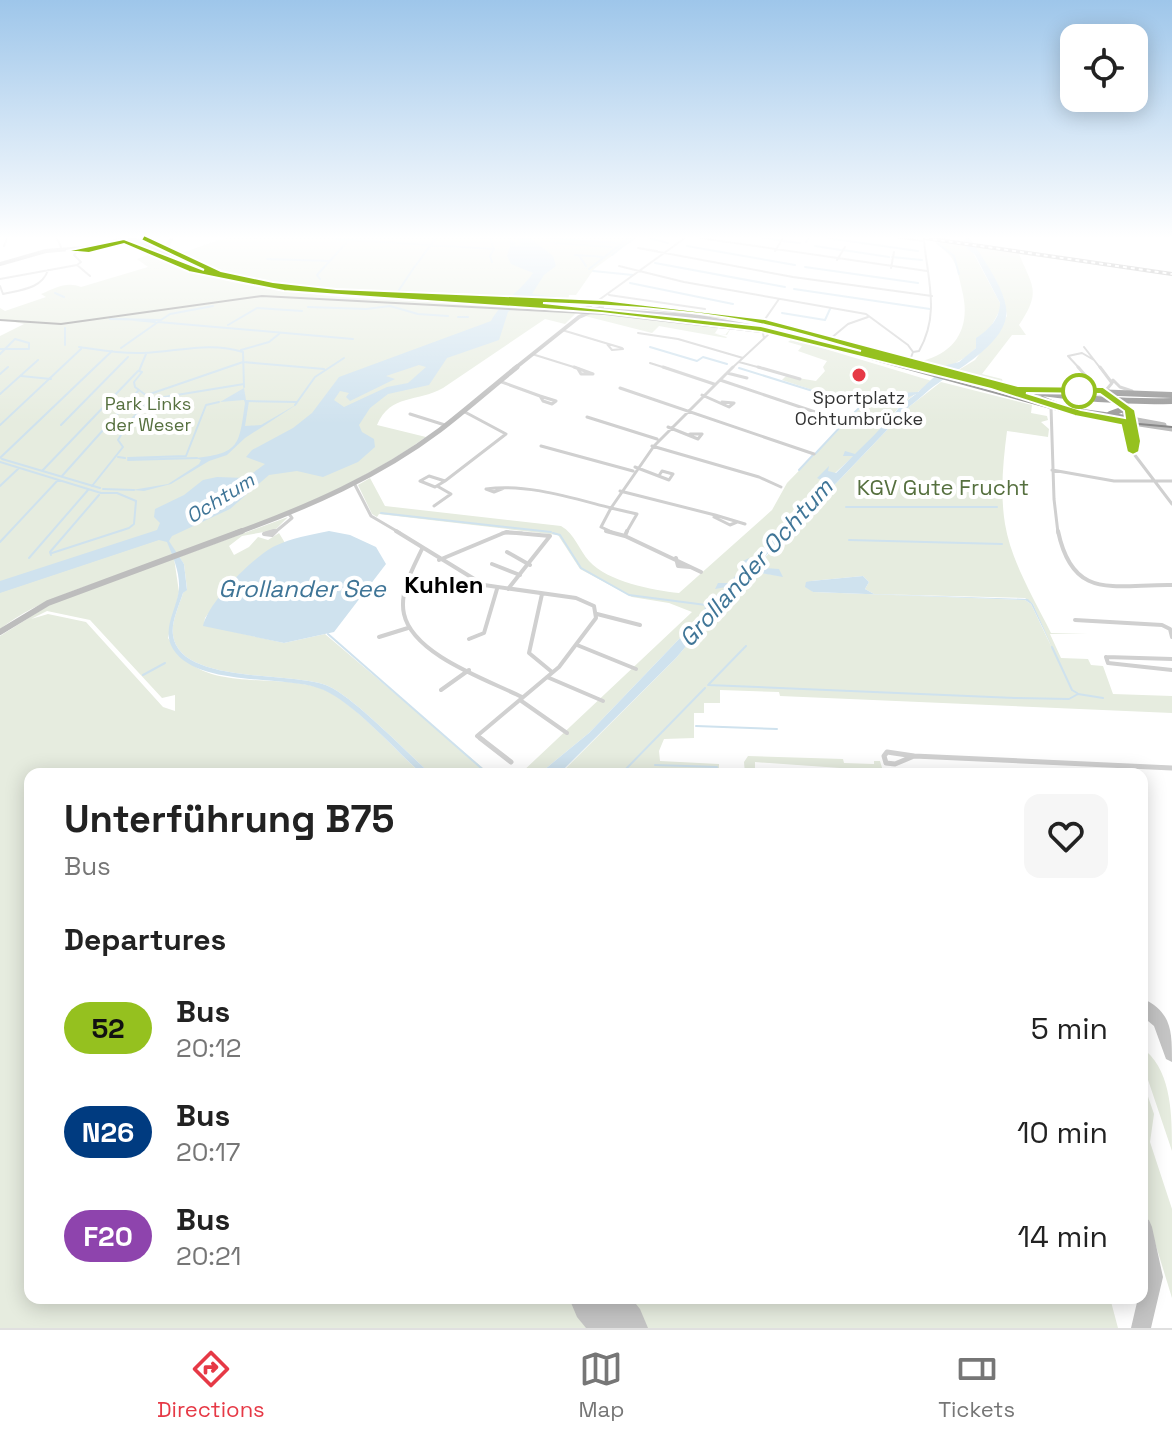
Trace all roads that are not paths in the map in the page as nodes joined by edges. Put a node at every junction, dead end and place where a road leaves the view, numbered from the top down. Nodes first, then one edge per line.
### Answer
1 (470, 300) edge
2 (643, 300) edge
3 (778, 300) edge
4 (784, 300) edge
5 (932, 300) edge
6 (603, 301) junction
7 (522, 302) junction
8 (594, 302) junction
9 (570, 309) joint
10 (705, 309) dead end
11 (595, 310) junction
12 (582, 313) junction
13 (770, 316) junction
14 (870, 316) junction
15 (765, 322) junction
16 (774, 328) junction
17 (761, 329) junction
18 (562, 330) junction
19 (638, 333) dead end
20 (764, 339) junction
21 (830, 339) junction
22 (1087, 342) dead end
23 (607, 344) dead end
24 (1083, 350) junction
25 (913, 352) junction
26 (532, 354) junction
27 (741, 360) junction
28 (910, 360) junction
29 (650, 363) dead end
30 (578, 369) dead end
31 (727, 373) junction
32 (947, 373) junction
33 (1106, 375) junction
34 (747, 378) dead end
35 (800, 379) dead end
36 (720, 380) junction
37 (499, 381) junction
38 (714, 384) junction
39 (995, 387) junction
40 (620, 388) dead end
41 (1089, 388) junction
42 (1018, 389) junction
43 (1103, 391) junction
44 (1146, 393) junction
45 (702, 395) junction
46 (540, 396) dead end
47 (1034, 397) junction
48 (1172, 400) edge
49 (1110, 401) junction
50 (722, 402) dead end
51 (1124, 409) junction
52 (685, 410) junction
53 (463, 411) junction
54 (410, 414) dead end
55 (1106, 415) junction
56 (587, 417) dead end
57 (842, 421) dead end
58 (1129, 421) junction
59 (445, 425) junction
60 (668, 427) junction
61 (1172, 427) edge
62 (690, 434) dead end
63 (657, 439) junction
64 (541, 446) dead end
65 (652, 446) junction
66 (814, 454) dead end
67 (634, 469) junction
68 (1052, 470) junction
69 (660, 474) dead end
70 (445, 481) junction
71 (1155, 481) junction
72 (1172, 481) edge
73 (354, 483) junction
74 (437, 486) junction
75 (781, 487) dead end
76 (504, 488) dead end
77 (620, 491) junction
78 (1172, 504) edge
79 (434, 506) dead end
80 (611, 508) junction
81 (289, 514) junction
82 (745, 524) dead end
83 (276, 531) dead end
84 (625, 536) junction
85 (422, 549) junction
86 (507, 552) dead end
87 (439, 560) junction
88 (492, 564) dead end
89 (530, 565) junction
90 (701, 572) dead end
91 (520, 575) junction
92 (1172, 585) edge
93 (497, 589) junction
94 (507, 590) junction
95 (542, 594) junction
96 (597, 614) junction
97 (1075, 620) dead end
98 (640, 625) dead end
99 (408, 628) junction
100 (0, 632) edge
101 (379, 637) dead end
102 (1172, 637) edge
103 (469, 639) dead end
104 (577, 645) junction
105 (1172, 659) edge
106 (636, 669) dead end
107 (469, 670) junction
108 (1172, 670) edge
109 (550, 675) junction
110 (441, 690) dead end
111 (522, 699) junction
112 (603, 701) dead end
113 (567, 733) dead end
114 (914, 756) junction
115 (511, 762) dead end
116 (1172, 768) edge

1 - 7 highway
2 - 10 street
3 - 13 street
4 - 14 street
5 - 25 street
6 - 8 street
6 - 11 street
6 - 15 street
7 - 8 highway
7 - 9 highway
7 - 32 highway
8 - 12 street
9 - 12 street
11 - 12 street
11 - 12 street
11 - 17 street
12 - 18 street
13 - 15 street
13 - 16 street
14 - 21 street
14 - 25 street
15 - 16 street
15 - 17 street
16 - 17 street
16 - 20 street
16 - 21 street
16 - 32 highway
17 - 20 street
18 - 23 street
18 - 26 street
19 - 27 street
20 - 27 street
21 - 28 street
22 - 24 street
24 - 33 street
24 - 41 street
25 - 28 street
26 - 30 street
26 - 37 street
27 - 31 street
27 - 35 street
28 - 32 highway
29 - 38 street
31 - 34 street
31 - 36 street
32 - 39 highway
32 - 42 highway
33 - 43 street
33 - 44 street
36 - 38 street
36 - 57 street
37 - 46 street
37 - 53 street
38 - 45 street
39 - 47 highway
39 - 49 highway
40 - 52 street
41 - 42 highway
41 - 43 highway
42 - 49 highway
43 - 44 highway
43 - 49 street
43 - 51 street
44 - 48 highway
45 - 50 street
45 - 52 street
47 - 58 highway
47 - 68 street
48 - 49 highway
49 - 55 highway
49 - 58 street
51 - 55 highway
51 - 58 street
52 - 60 street
52 - 66 street
53 - 59 street
53 - 70 street
54 - 59 street
55 - 58 highway
56 - 63 street
58 - 61 street
58 - 71 street
59 - 73 street
60 - 62 street
60 - 63 street
63 - 65 street
64 - 67 street
65 - 67 street
65 - 75 street
67 - 69 street
67 - 77 street
68 - 71 street
68 - 92 street
70 - 74 street
70 - 74 street
71 - 72 street
71 - 78 street
73 - 81 street
73 - 85 street
74 - 79 street
76 - 80 street
77 - 80 street
77 - 82 street
80 - 84 street
80 - 84 street
81 - 83 street
81 - 100 street
84 - 90 street
85 - 87 street
85 - 99 street
86 - 89 street
87 - 89 street
87 - 93 street
88 - 91 street
89 - 91 street
91 - 94 street
93 - 94 street
93 - 103 street
94 - 95 street
95 - 96 street
95 - 109 street
96 - 98 street
96 - 104 street
97 - 102 street
99 - 101 street
99 - 107 street
104 - 106 street
104 - 109 street
105 - 108 street
107 - 110 street
107 - 111 street
109 - 111 street
109 - 112 street
111 - 113 street
111 - 115 street
114 - 114 street
114 - 116 street

